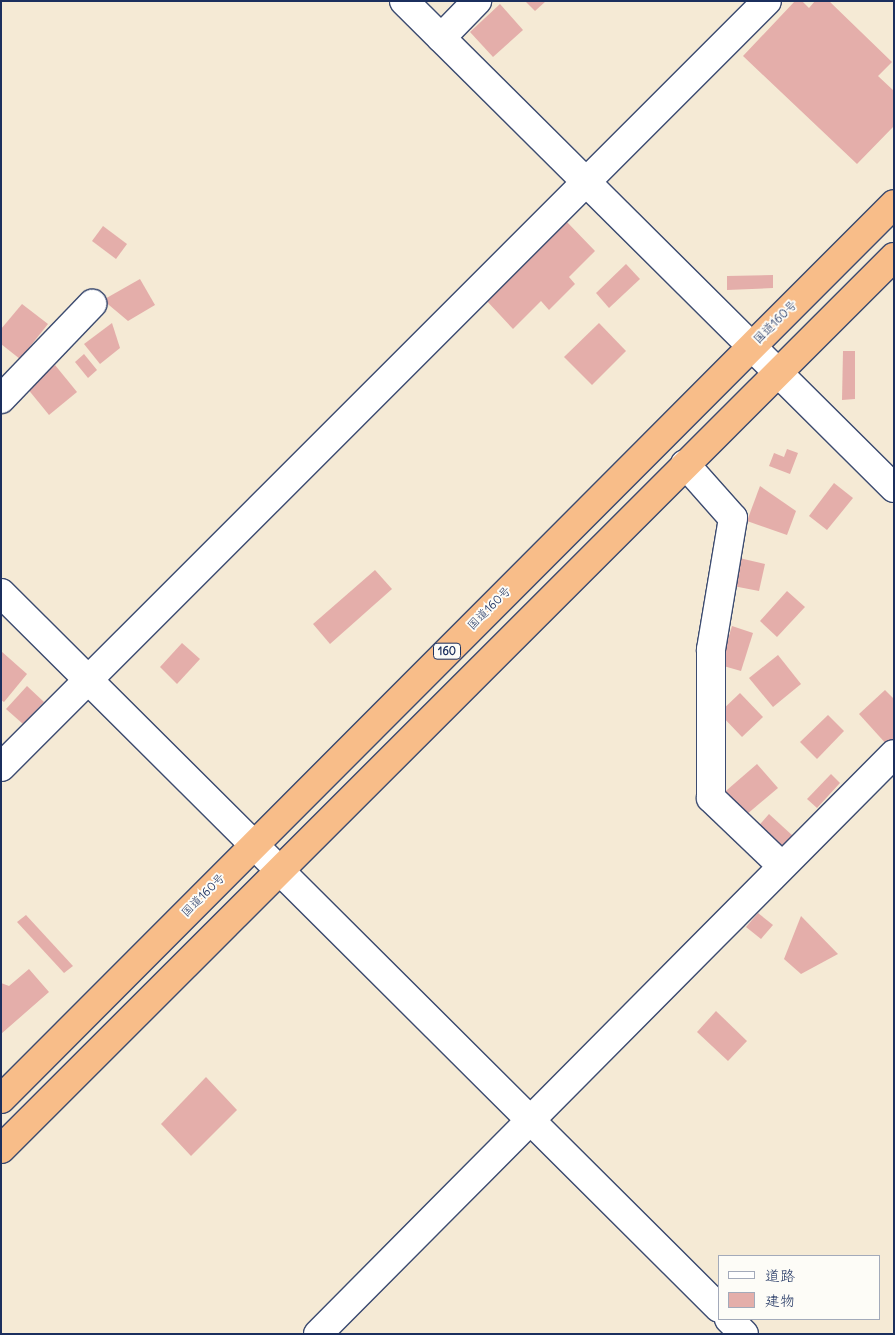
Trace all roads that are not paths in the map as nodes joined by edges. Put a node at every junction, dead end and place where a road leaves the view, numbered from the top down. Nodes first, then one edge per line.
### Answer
1 (404, 1) edge
2 (477, 1) edge
3 (767, 1) edge
4 (441, 38) junction
5 (586, 183) junction
6 (894, 204) edge
7 (894, 257) edge
8 (92, 304) dead end
9 (751, 346) junction
10 (779, 373) junction
11 (1, 399) edge
12 (685, 464) junction
13 (894, 488) edge
14 (1, 593) edge
15 (88, 679) junction
16 (894, 754) edge
17 (1, 767) edge
18 (254, 843) junction
19 (782, 866) junction
20 (281, 870) junction
21 (1, 1099) edge
22 (533, 1120) junction
23 (1, 1149) edge
24 (718, 1307) edge
25 (730, 1320) edge
26 (318, 1334) edge
27 (744, 1334) edge

1 - 4 street
2 - 4 street
3 - 5 street
4 - 5 street
5 - 9 street
5 - 15 street
6 - 9 highway, 国道160号 / 160
7 - 10 highway
8 - 11 street
9 - 10 street
9 - 18 highway, 国道160号 / 160
10 - 12 highway
10 - 13 street
12 - 19 street
12 - 20 highway
14 - 15 street
15 - 17 street
15 - 18 street
16 - 19 street
18 - 20 street
18 - 21 highway, 国道160号 / 160
19 - 22 street
20 - 22 street
20 - 23 highway
22 - 24 street
22 - 26 street
25 - 27 street

